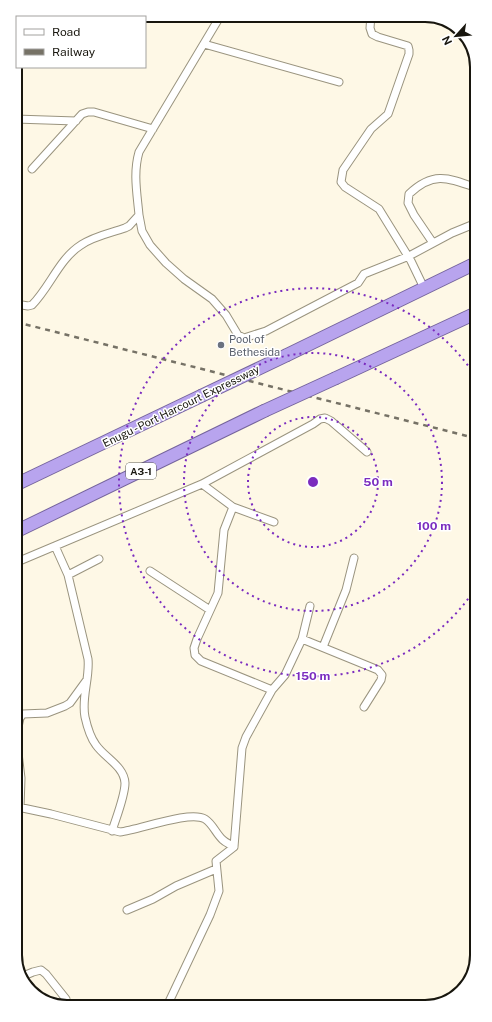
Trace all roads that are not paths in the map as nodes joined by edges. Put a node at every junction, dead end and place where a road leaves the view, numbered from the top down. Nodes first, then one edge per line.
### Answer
1 (217, 22) edge
2 (370, 22) edge
3 (204, 44) junction
4 (339, 82) dead end
5 (22, 119) edge
6 (76, 121) junction
7 (153, 129) junction
8 (32, 169) dead end
9 (470, 186) edge
10 (139, 215) junction
11 (470, 226) edge
12 (433, 243) junction
13 (409, 256) junction
14 (470, 266) edge
15 (424, 288) junction
16 (22, 305) edge
17 (470, 316) edge
18 (367, 452) dead end
19 (22, 482) edge
20 (202, 484) junction
21 (233, 507) junction
22 (274, 522) dead end
23 (22, 529) edge
24 (55, 546) junction
25 (354, 558) dead end
26 (99, 559) dead end
27 (22, 560) edge
28 (150, 571) dead end
29 (68, 575) junction
30 (310, 606) dead end
31 (210, 610) junction
32 (302, 639) junction
33 (323, 647) junction
34 (88, 679) junction
35 (272, 690) junction
36 (364, 707) dead end
37 (22, 715) edge
38 (22, 809) edge
39 (112, 831) junction
40 (234, 847) junction
41 (216, 869) junction
42 (127, 910) dead end
43 (26, 975) edge
44 (66, 999) dead end
45 (170, 1000) edge

1 - 3 street
2 - 13 street
3 - 4 street
3 - 7 street
5 - 6 street
6 - 7 street
6 - 8 street
7 - 10 street
9 - 12 street
10 - 13 street
10 - 16 street
11 - 12 street
12 - 13 street
13 - 15 street
14 - 15 highway, Enugu - Port Harcourt Expressway
15 - 19 highway, Enugu - Port Harcourt Expressway, bridge
17 - 23 highway, A3-1, bridge
18 - 20 street
20 - 21 street
20 - 24 street
21 - 22 street
21 - 31 street
24 - 27 street
24 - 29 street
25 - 33 street
26 - 29 street
28 - 31 street
29 - 34 street
30 - 32 street
31 - 35 street
32 - 33 street
32 - 35 street
33 - 36 street
34 - 37 street
34 - 39 street
35 - 40 street
38 - 39 street
39 - 40 street
40 - 41 street
41 - 42 street
41 - 45 street
43 - 44 street

